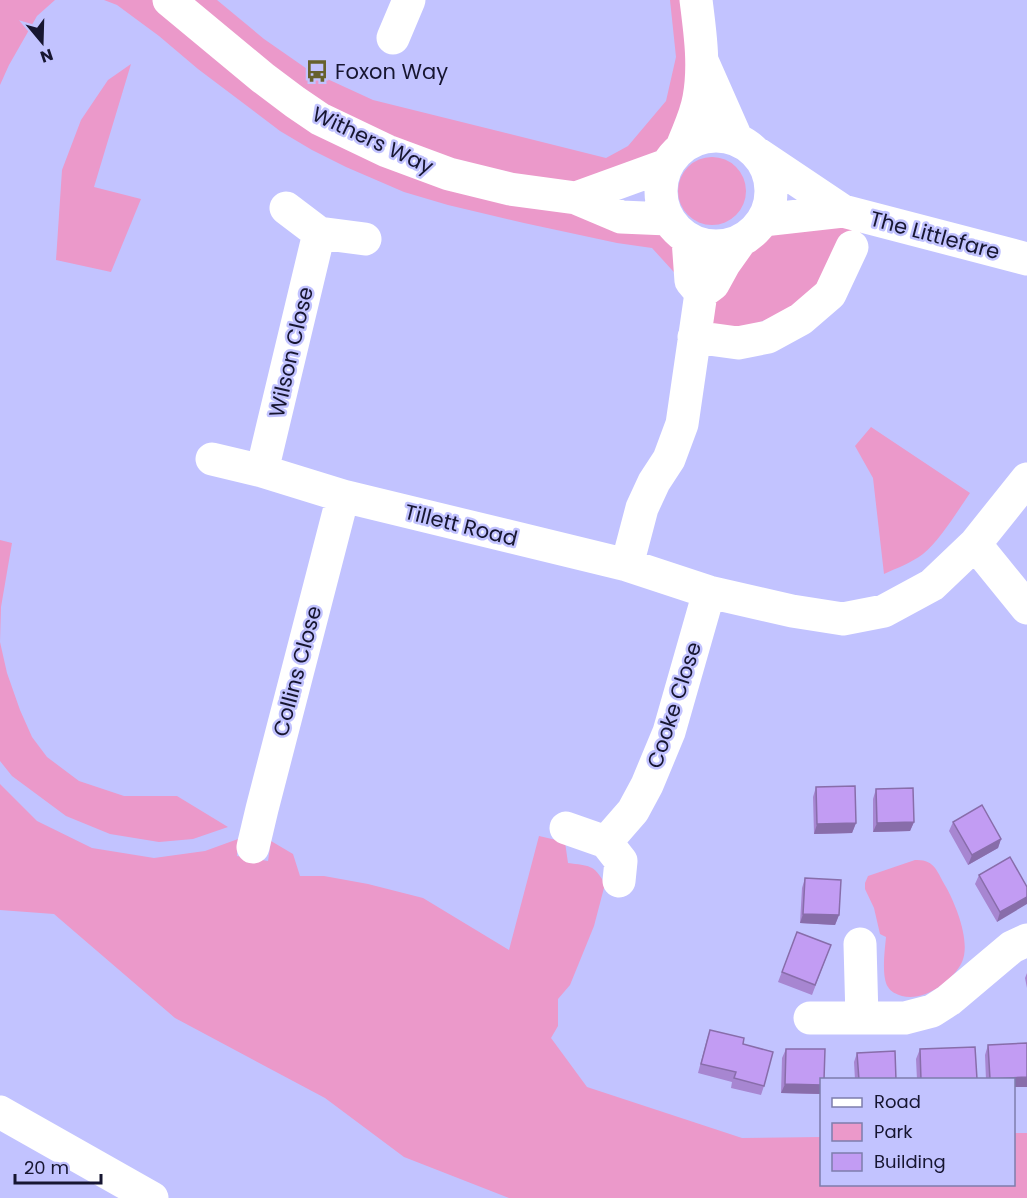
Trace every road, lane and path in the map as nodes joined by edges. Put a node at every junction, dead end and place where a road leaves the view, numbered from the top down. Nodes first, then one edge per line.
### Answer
1 (169, 0) edge
2 (409, 0) edge
3 (696, 0) edge
4 (393, 38) dead end
5 (702, 61) junction
6 (748, 147) junction
7 (674, 156) junction
8 (576, 198) junction
9 (286, 208) dead end
10 (843, 211) junction
11 (678, 229) junction
12 (752, 230) junction
13 (319, 232) junction
14 (365, 239) dead end
15 (852, 248) dead end
16 (1027, 259) edge
17 (701, 293) junction
18 (694, 336) junction
19 (212, 459) dead end
20 (262, 471) junction
21 (1027, 479) edge
22 (343, 496) junction
23 (975, 544) junction
24 (627, 565) junction
25 (709, 592) junction
26 (1027, 608) edge
27 (566, 828) dead end
28 (606, 842) junction
29 (253, 847) dead end
30 (619, 881) dead end
31 (1027, 940) edge
32 (860, 944) dead end
33 (810, 1018) dead end
34 (862, 1018) junction
35 (0, 1112) edge
36 (152, 1198) edge

1 - 8 street, Withers Way
2 - 4 street
3 - 5 street
5 - 6 street
5 - 7 street
6 - 7 street
6 - 10 street, The Littlefare
6 - 12 street
7 - 8 street, Withers Way
7 - 11 street
8 - 11 street, Withers Way
9 - 13 street
10 - 12 street, The Littlefare
10 - 16 street, The Littlefare
11 - 12 street
11 - 17 street
12 - 17 street
13 - 14 street
13 - 20 street, Wilson Close
15 - 18 street
17 - 18 street
18 - 24 street
19 - 20 street, Tillett Road
20 - 22 street, Tillett Road
21 - 23 street, Tillett Road
22 - 24 street, Tillett Road
22 - 29 street, Collins Close
23 - 25 street, Tillett Road
23 - 26 street
24 - 25 street, Tillett Road
25 - 28 street, Cooke Close
27 - 28 street
28 - 30 street
31 - 34 street
32 - 34 street
33 - 34 street
35 - 36 street

